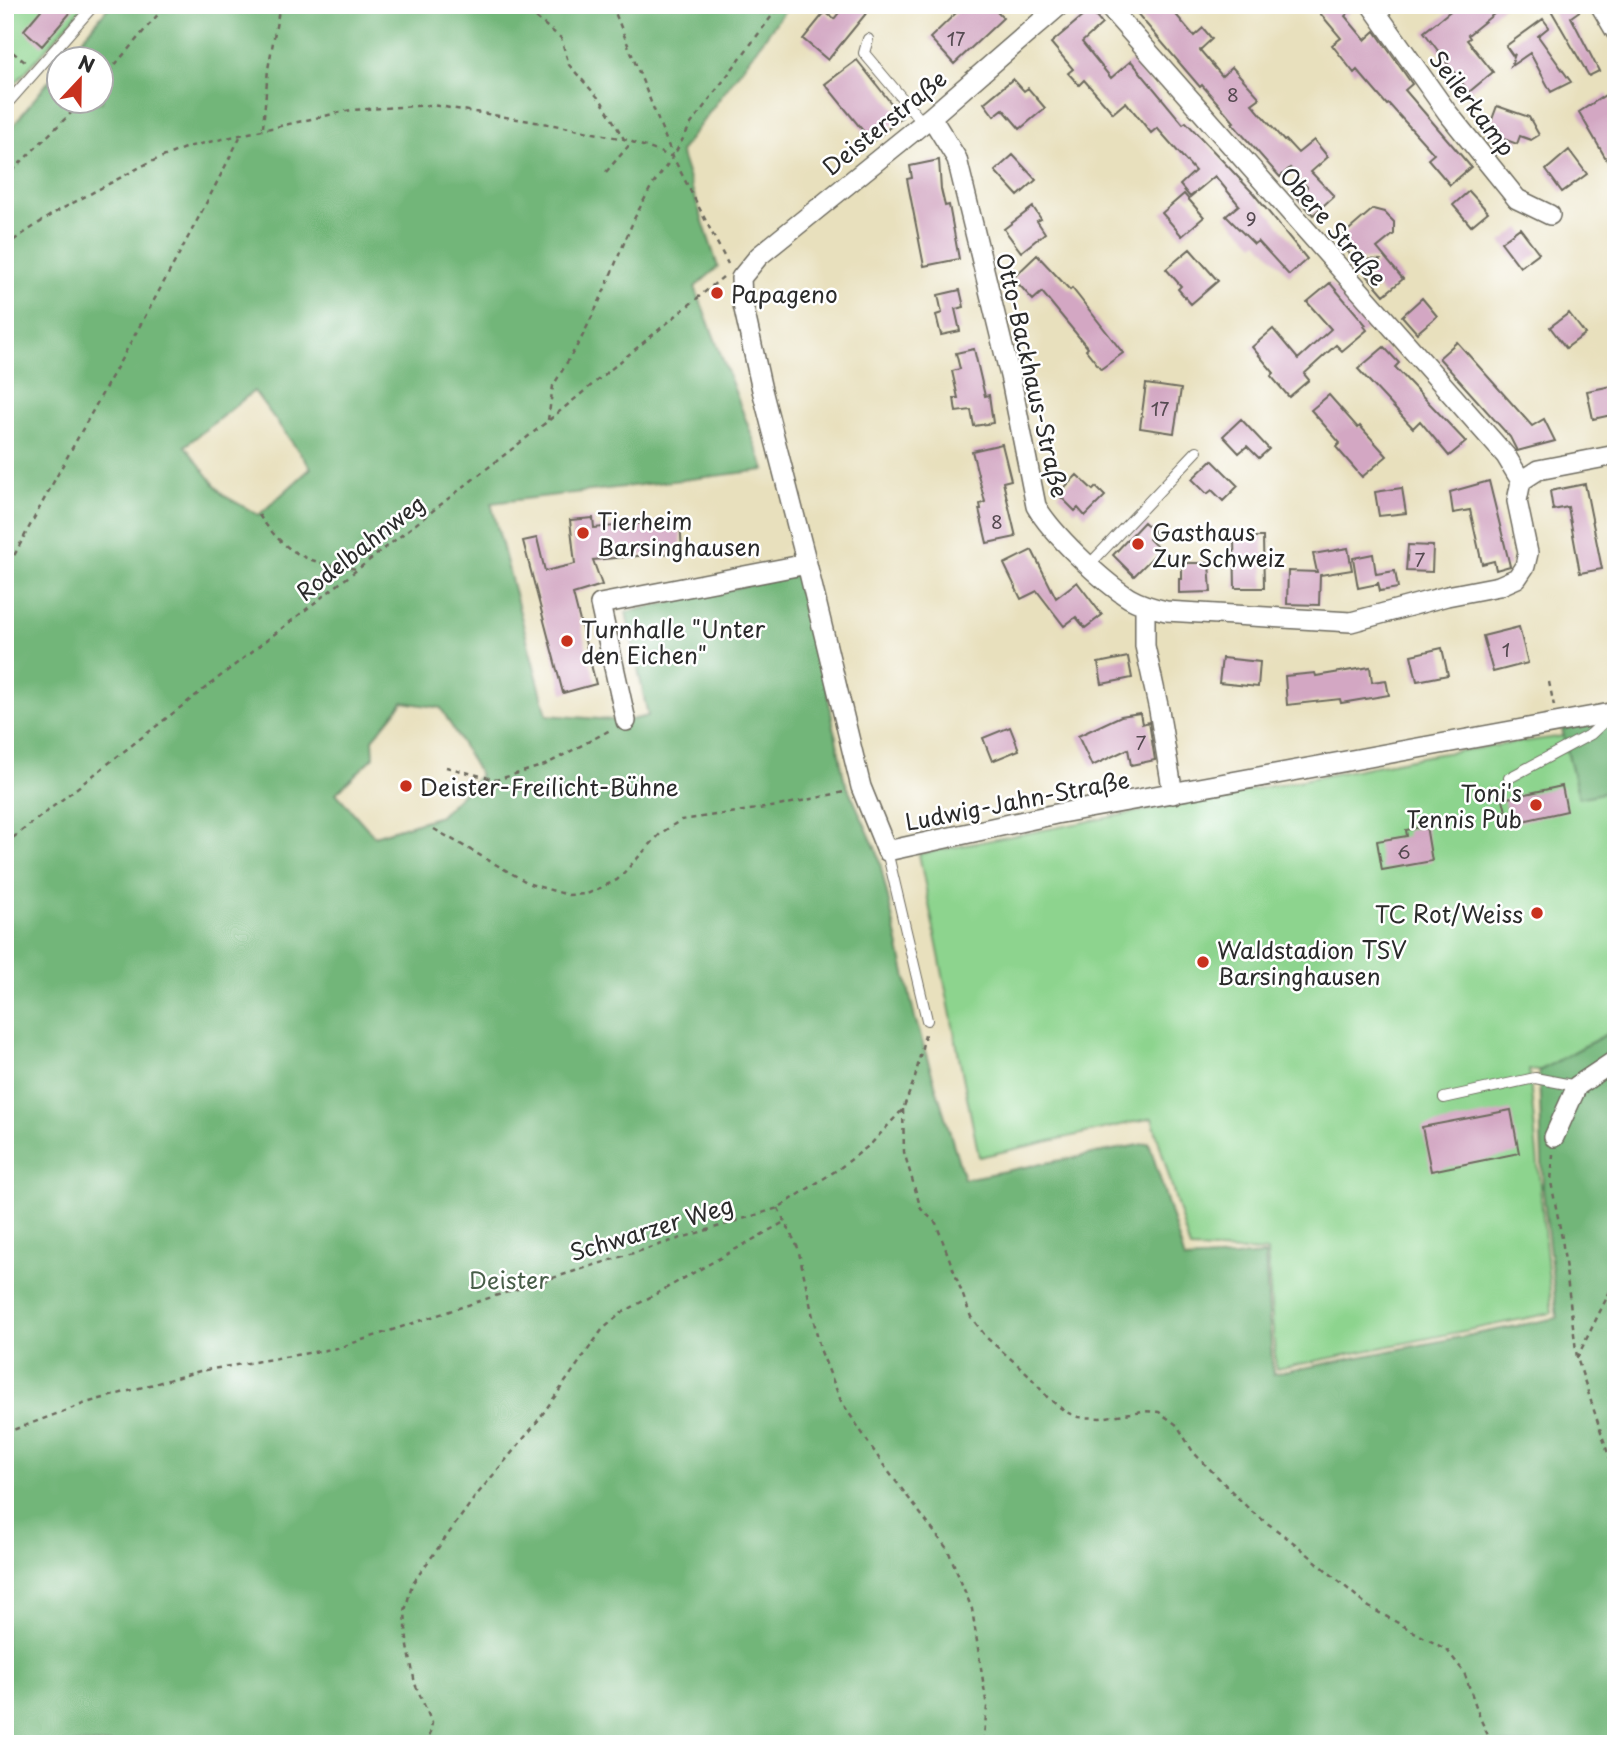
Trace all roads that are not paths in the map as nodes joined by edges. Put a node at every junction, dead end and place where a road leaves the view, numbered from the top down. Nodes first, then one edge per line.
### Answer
1 (94, 5) edge
2 (1060, 5) edge
3 (1107, 5) edge
4 (1371, 5) edge
5 (1600, 5) edge
6 (1616, 32) edge
7 (869, 38) dead end
8 (5, 106) edge
9 (927, 120) junction
10 (1550, 215) dead end
11 (736, 274) joint
12 (1197, 451) dead end
13 (1616, 455) edge
14 (1521, 481) junction
15 (807, 564) junction
16 (1089, 565) junction
17 (1145, 606) junction
18 (1615, 712) edge
19 (626, 721) road end
20 (1509, 778) dead end
21 (1173, 794) junction
22 (887, 851) junction
23 (927, 1020) road end
24 (1616, 1060) edge
25 (1577, 1086) junction
26 (1444, 1098) dead end
27 (1554, 1137) road end

1 - 8 lane
2 - 9 street, Deisterstraße
3 - 14 street, Obere Straße
4 - 10 street, Seilerkamp
5 - 6 street
7 - 9 lane
9 - 11 street, Deisterstraße
9 - 16 street, Otto-Backhaus-Straße
11 - 15 street, Ludwig-Jahn-Straße
12 - 16 lane
13 - 14 street
14 - 17 street, Otto-Backhaus-Straße
15 - 19 street
15 - 22 street, Ludwig-Jahn-Straße
16 - 17 street, Otto-Backhaus-Straße
17 - 21 street
18 - 20 lane
18 - 21 street, Ludwig-Jahn-Straße
21 - 22 street, Ludwig-Jahn-Straße
22 - 23 lane
24 - 25 street
25 - 26 lane
25 - 27 street

